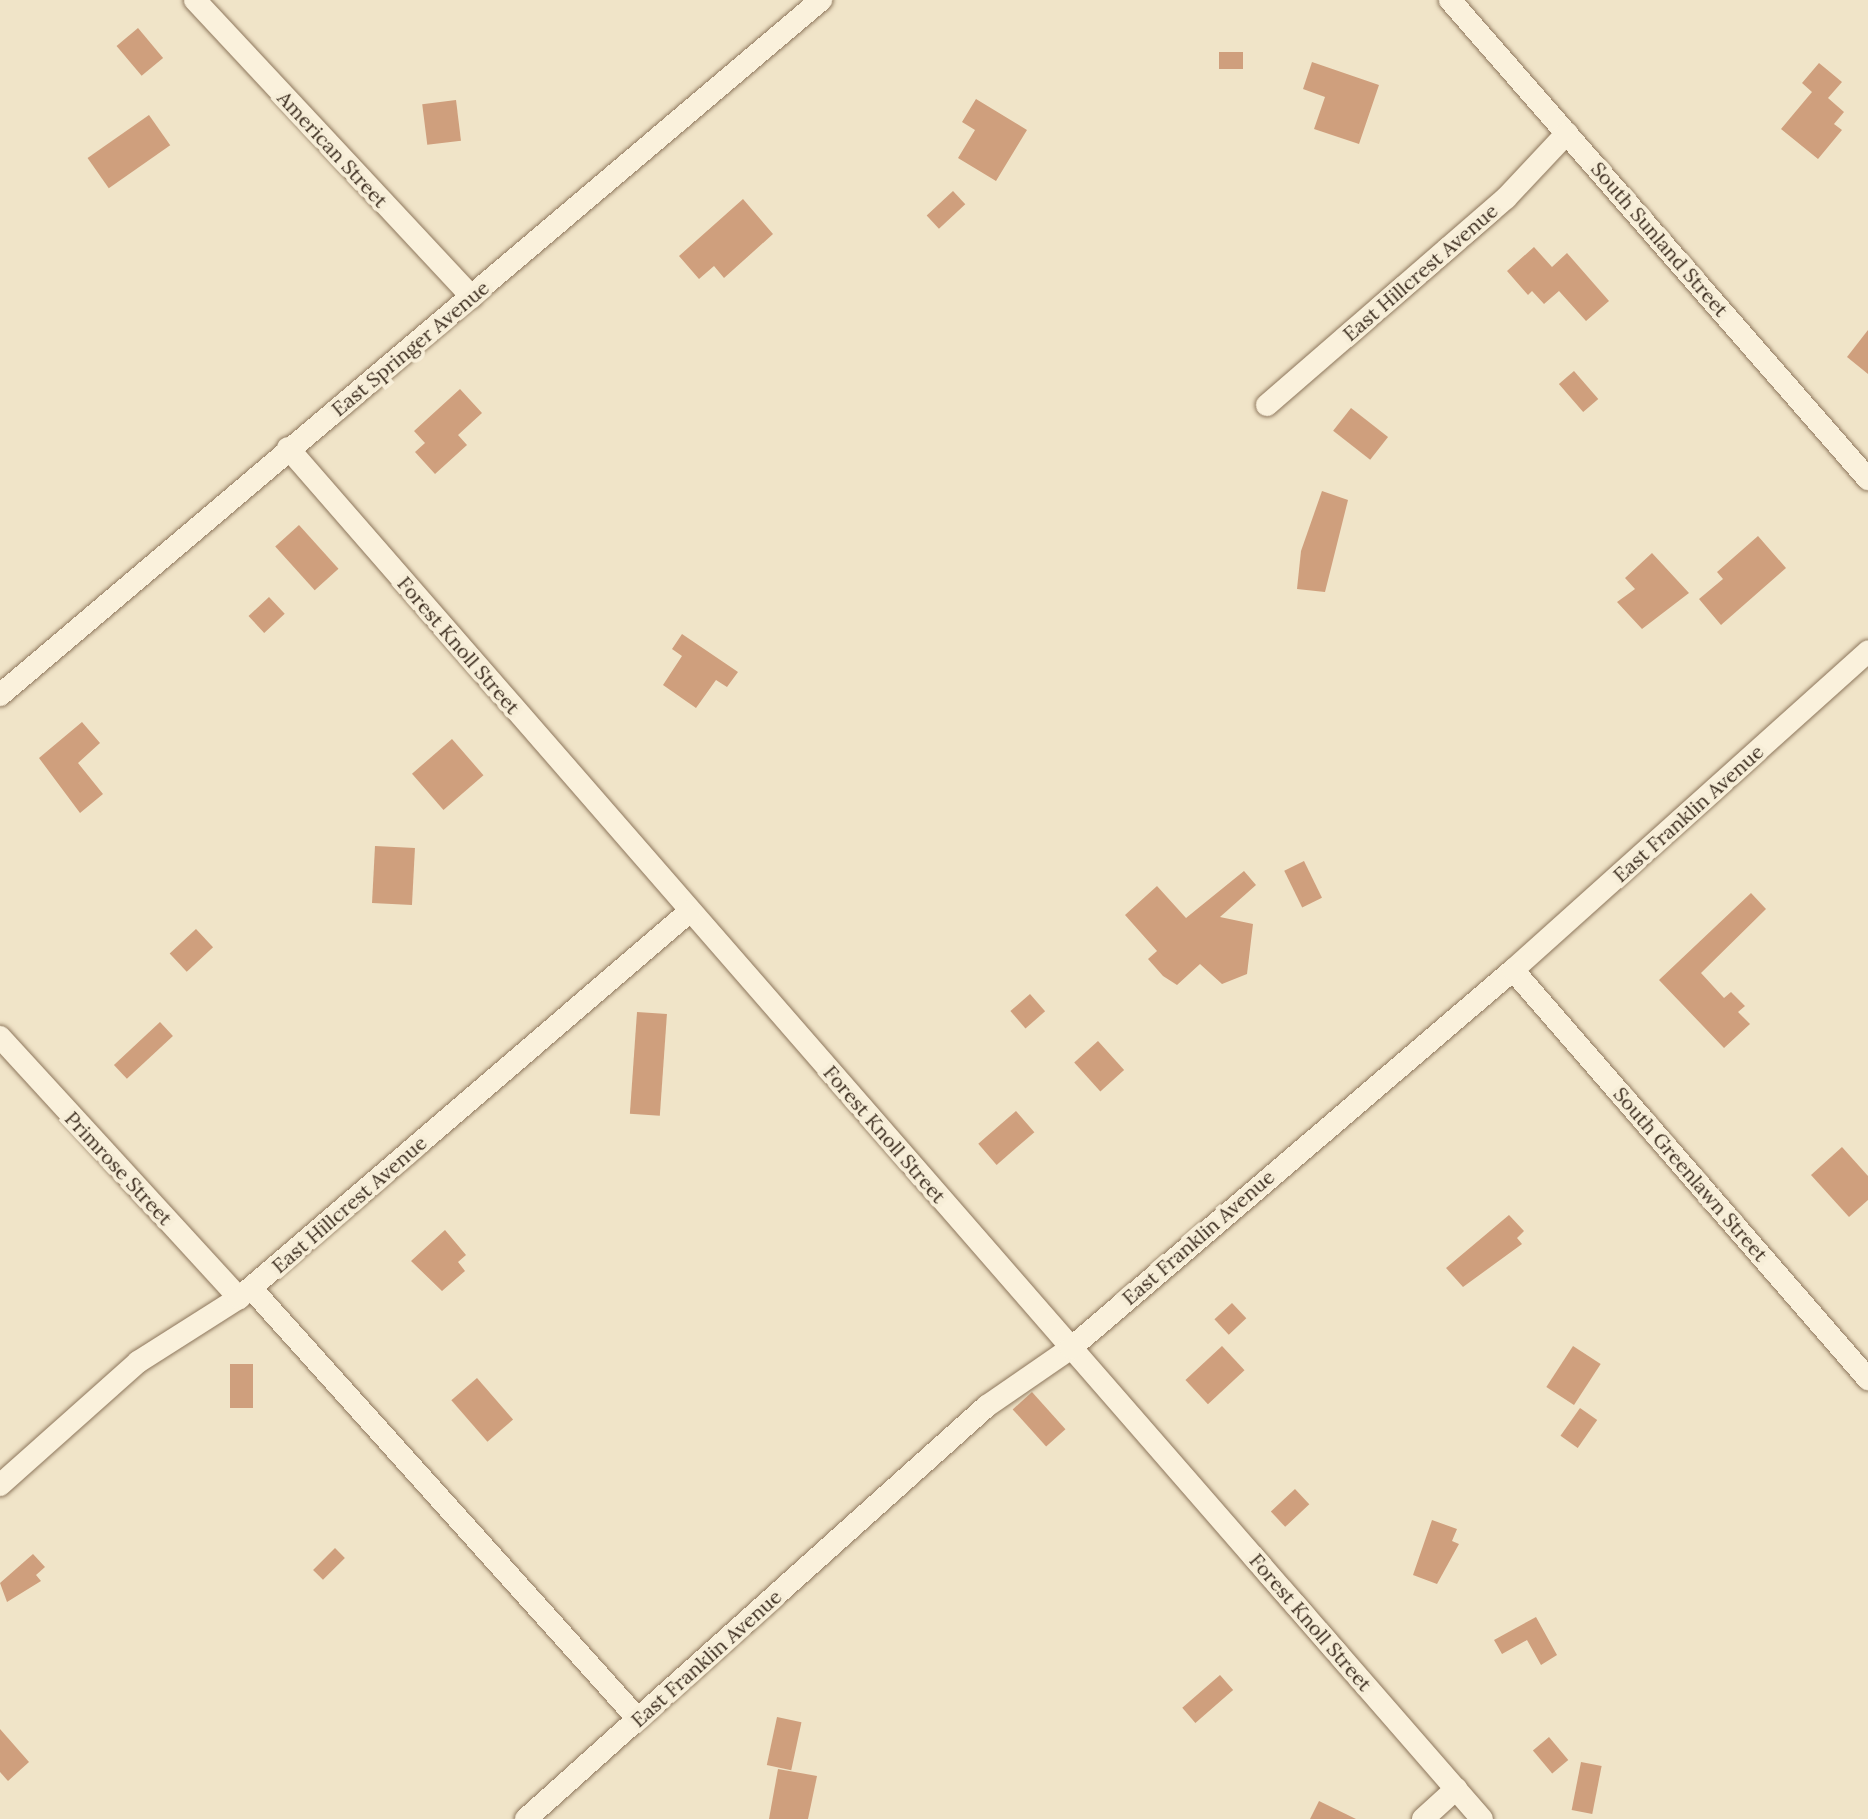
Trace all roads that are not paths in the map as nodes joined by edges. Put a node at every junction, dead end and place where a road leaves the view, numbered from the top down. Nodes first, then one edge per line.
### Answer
1 (195, 0) edge
2 (821, 0) edge
3 (1450, 0) edge
4 (1567, 133) junction
5 (472, 297) junction
6 (1267, 405) dead end
7 (288, 448) junction
8 (1868, 479) edge
9 (1868, 652) edge
10 (0, 695) edge
11 (690, 911) junction
12 (1513, 970) junction
13 (0, 1037) edge
14 (245, 1293) junction
15 (1071, 1348) junction
16 (1868, 1379) edge
17 (0, 1485) edge
18 (638, 1719) junction
19 (1456, 1789) junction
20 (526, 1819) edge
21 (1423, 1819) edge
22 (1482, 1819) edge

1 - 5 street, American Street
2 - 5 street, East Springer Avenue
3 - 4 street, South Sunland Street
4 - 6 street, East Hillcrest Avenue
4 - 8 street, South Sunland Street
5 - 7 street, East Springer Avenue
7 - 10 street, East Springer Avenue
7 - 11 street, Forest Knoll Street
9 - 12 street, East Franklin Avenue
11 - 14 street, East Hillcrest Avenue
11 - 15 street, Forest Knoll Street
12 - 15 street, East Franklin Avenue
12 - 16 street, South Greenlawn Street
13 - 14 street, Primrose Street
14 - 17 street, East Hillcrest Avenue
14 - 18 street, Primrose Street
15 - 18 street, East Franklin Avenue
15 - 19 street, Forest Knoll Street
18 - 20 street, East Franklin Avenue
19 - 21 street
19 - 22 street, Forest Knoll Street

